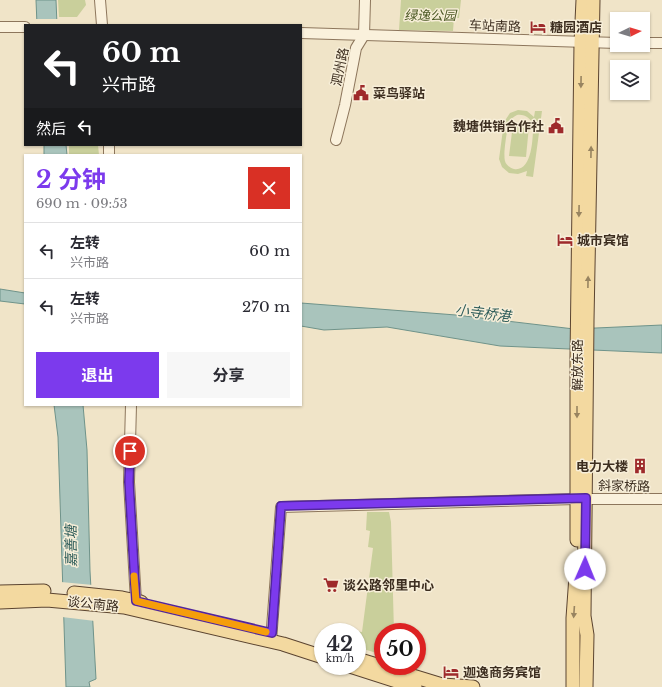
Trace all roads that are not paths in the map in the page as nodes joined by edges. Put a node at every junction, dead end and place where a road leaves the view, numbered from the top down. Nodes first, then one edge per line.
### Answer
1 (100, 0) edge
2 (365, 0) edge
3 (583, 0) edge
4 (593, 0) edge
5 (102, 24) edge
6 (0, 27) edge
7 (24, 27) edge
8 (302, 33) edge
9 (364, 35) junction
10 (586, 43) junction
11 (610, 43) edge
12 (650, 43) edge
13 (662, 43) edge
14 (336, 140) dead end
15 (131, 406) edge
16 (582, 498) junction
17 (662, 499) edge
18 (0, 592) edge
19 (47, 595) junction
20 (136, 601) junction
21 (0, 602) edge
22 (123, 602) junction
23 (271, 637) junction
24 (314, 646) edge
25 (314, 654) edge
26 (366, 662) edge
27 (366, 671) edge
28 (415, 687) edge
29 (473, 687) edge
30 (573, 687) edge
31 (586, 687) edge

1 - 5 street
2 - 9 street, 泗州路
3 - 10 main road
4 - 10 main road
6 - 7 street
8 - 9 street, 车站南路
9 - 10 street, 车站南路
9 - 14 street, 泗州路
10 - 11 street, 车站南路
10 - 16 main road, 解放东路
12 - 13 street
15 - 20 street
16 - 17 street, 斜家桥路
16 - 23 street, 斜家桥路
16 -> 30 main road, 解放东路
16 - 31 main road, 解放东路
18 - 19 main road, 谈公南路
19 - 21 main road, 谈公南路
19 - 22 main road, 谈公南路
20 - 22 main road, 谈公南路
20 - 23 main road, 谈公南路
22 - 23 main road, 谈公南路
23 - 24 main road, 谈公南路
23 - 25 main road, 谈公南路
26 - 29 main road
27 - 28 main road

